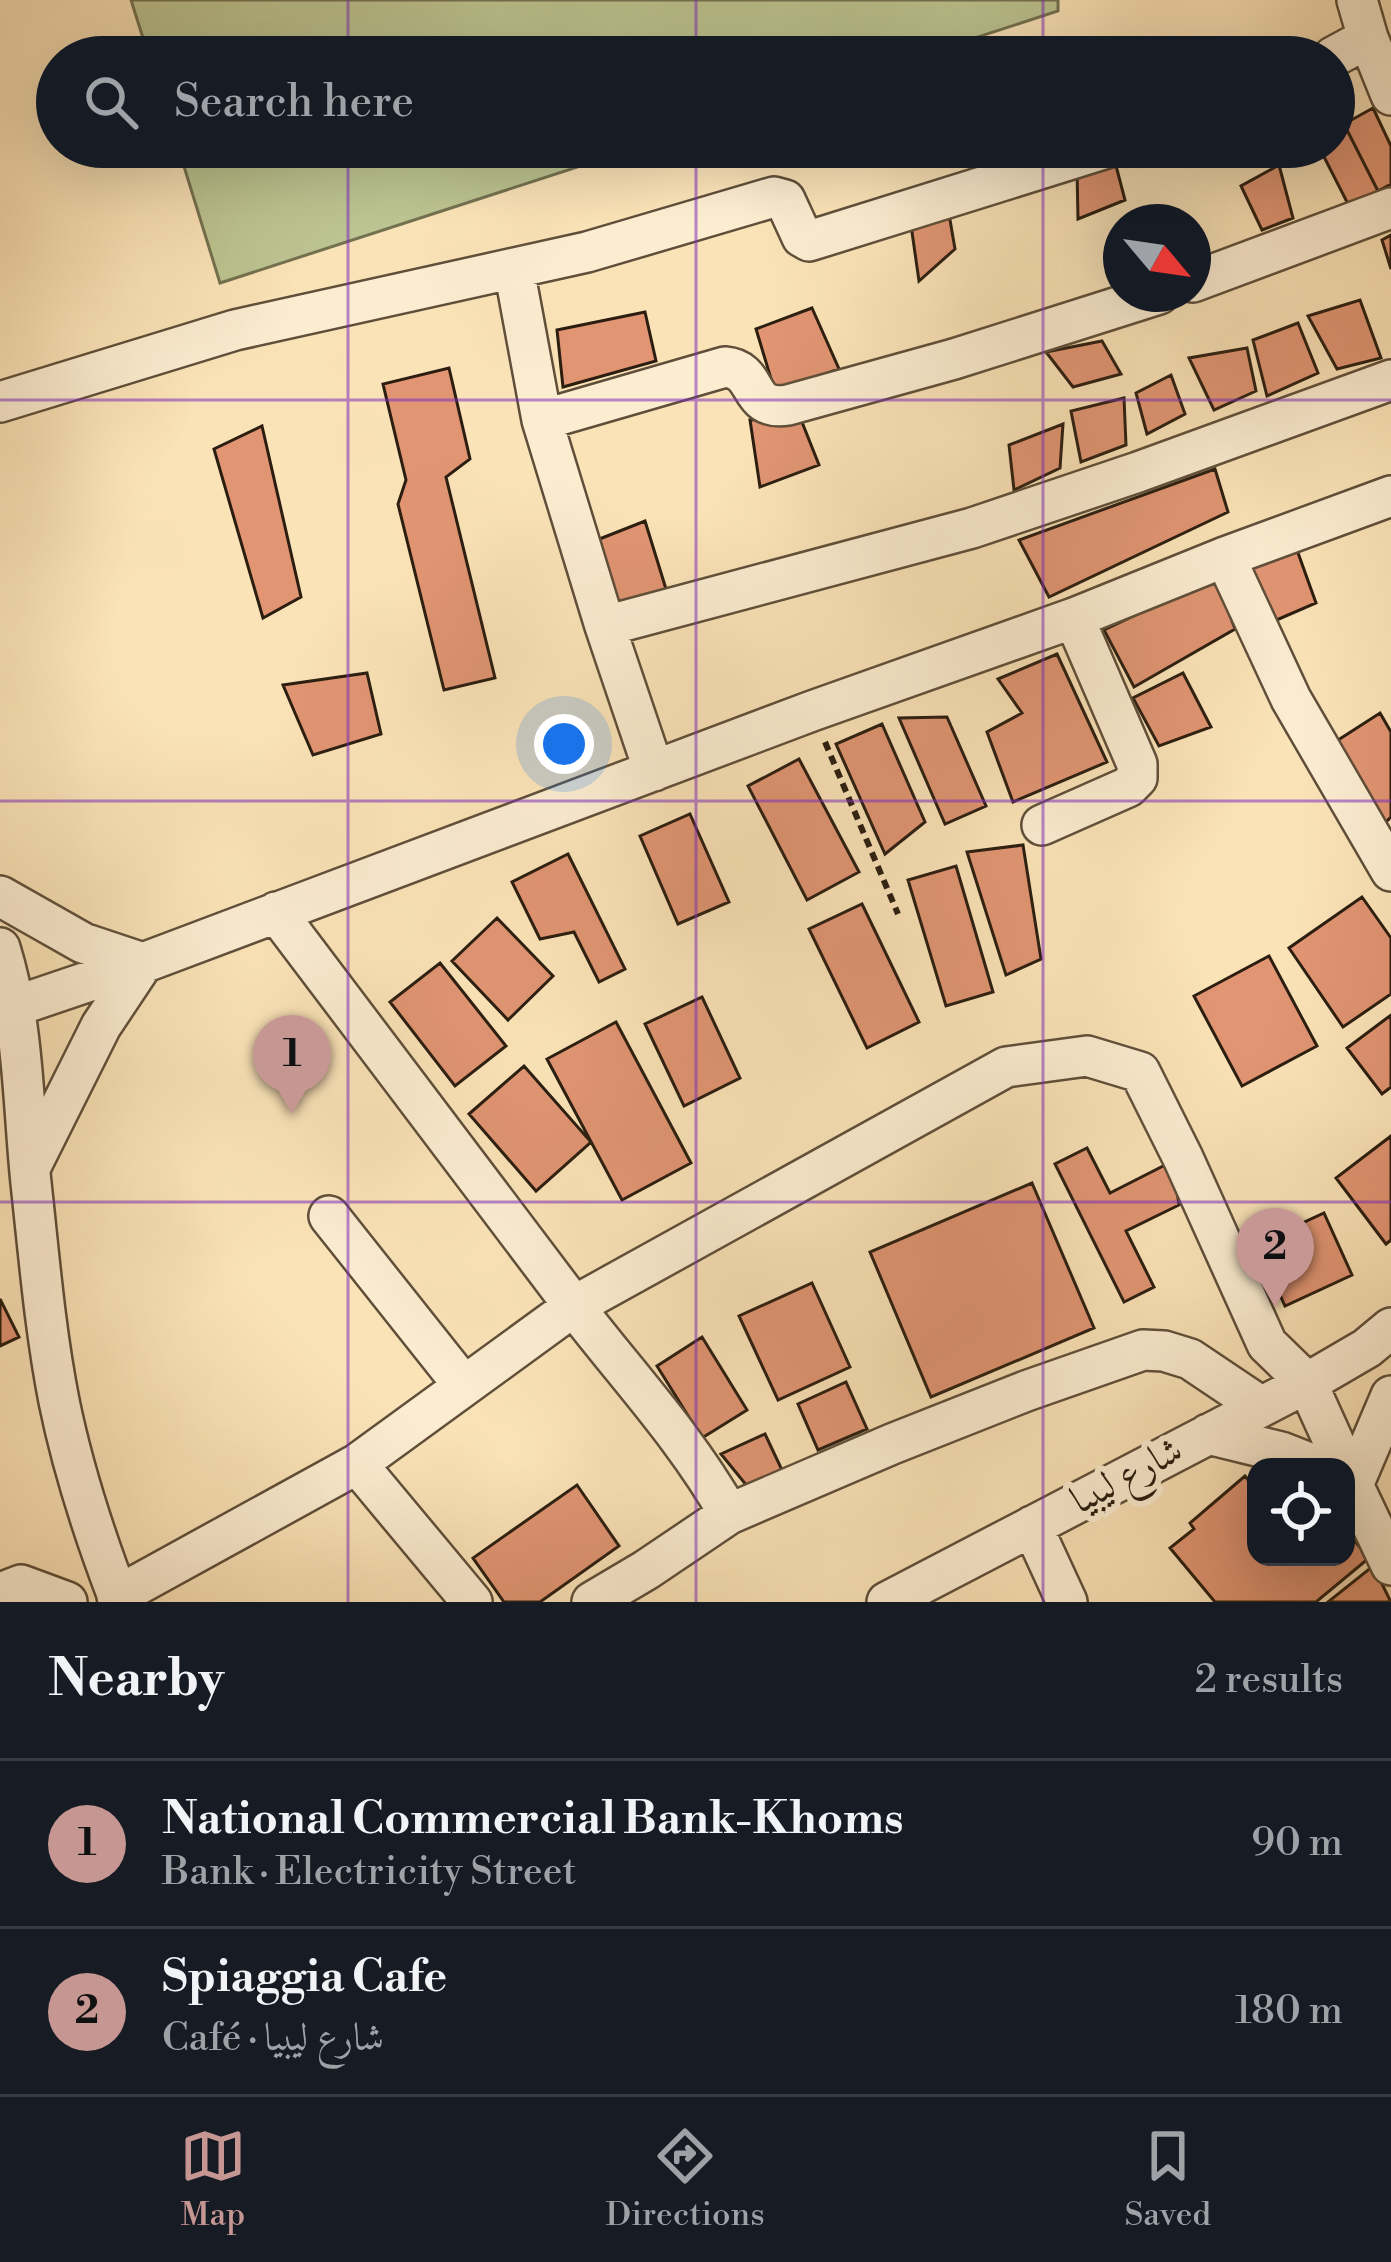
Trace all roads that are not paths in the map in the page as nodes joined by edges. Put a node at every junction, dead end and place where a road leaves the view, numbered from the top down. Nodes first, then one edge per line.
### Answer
1 (1363, 19) edge
2 (1391, 95) edge
3 (1044, 168) edge
4 (1391, 208) edge
5 (514, 269) junction
6 (1211, 275) edge
7 (1103, 312) edge
8 (1391, 380) edge
9 (0, 402) edge
10 (542, 419) junction
11 (1391, 496) edge
12 (1225, 557) junction
13 (1074, 618) junction
14 (604, 626) junction
15 (654, 770) junction
16 (1042, 825) dead end
17 (1391, 871) edge
18 (0, 896) edge
19 (276, 912) junction
20 (0, 948) edge
21 (142, 963) junction
22 (13, 1007) junction
23 (30, 1168) junction
24 (329, 1216) dead end
25 (574, 1306) junction
26 (1383, 1339) edge
27 (1307, 1383) junction
28 (464, 1386) junction
29 (1391, 1396) edge
30 (1260, 1406) junction
31 (1208, 1433) junction
32 (1298, 1458) edge
33 (1336, 1458) edge
34 (1352, 1458) edge
35 (357, 1464) junction
36 (1355, 1498) edge
37 (729, 1514) junction
38 (1032, 1526) junction
39 (1391, 1564) edge
40 (116, 1592) edge
41 (0, 1593) edge
42 (71, 1602) edge
43 (472, 1602) edge
44 (592, 1602) edge
45 (887, 1602) edge
46 (1067, 1602) edge

1 - 2 street
3 - 5 street
4 - 6 street
5 - 9 street
5 - 10 street
7 - 10 street
8 - 14 street
10 - 14 street
11 - 12 street
12 - 13 street
12 - 17 street
13 - 15 street
13 - 16 street
14 - 15 street
15 - 19 street
18 - 21 street
19 - 21 street
19 - 25 street
20 - 22 street
21 - 22 street
21 - 23 street
22 - 23 street
23 - 40 street
24 - 28 street
25 - 27 street
25 - 28 street
25 - 37 street
26 - 27 street, شارع ليبيا
27 - 30 street, شارع ليبيا
27 - 33 street
28 - 35 street
29 - 34 street
30 - 31 street, شارع ليبيا
30 - 37 street
31 - 32 street
31 - 38 street, شارع ليبيا
35 - 40 street
35 - 43 street
36 - 39 street
37 - 44 street
38 - 45 street, شارع ليبيا
38 - 46 street
40 - 42 street
41 - 42 street

